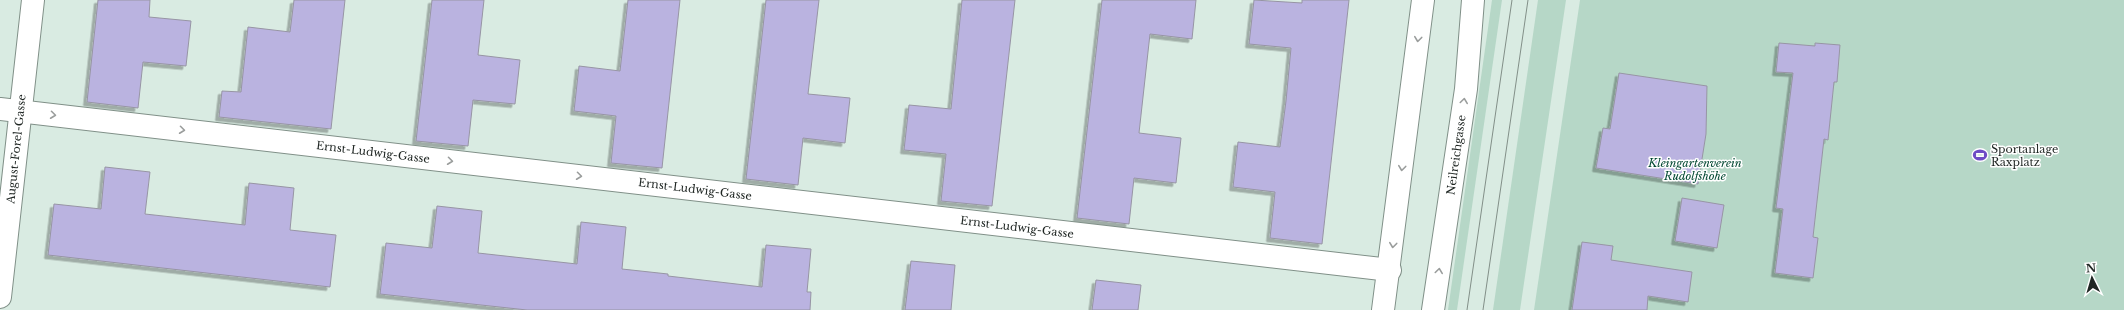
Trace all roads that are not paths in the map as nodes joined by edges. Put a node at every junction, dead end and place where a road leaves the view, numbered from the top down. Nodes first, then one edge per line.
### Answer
1 (34, 0) edge
2 (1423, 0) edge
3 (1473, 0) edge
4 (10, 110) edge
5 (1390, 270) junction
6 (0, 297) edge
7 (1383, 310) edge
8 (1433, 310) edge

1 - 4 street, August-Forel-Gasse
2 -> 5 street
8 -> 3 street, Neilreichgasse
4 -> 5 street, Ernst-Ludwig-Gasse
4 - 6 street, August-Forel-Gasse
5 - 7 street

